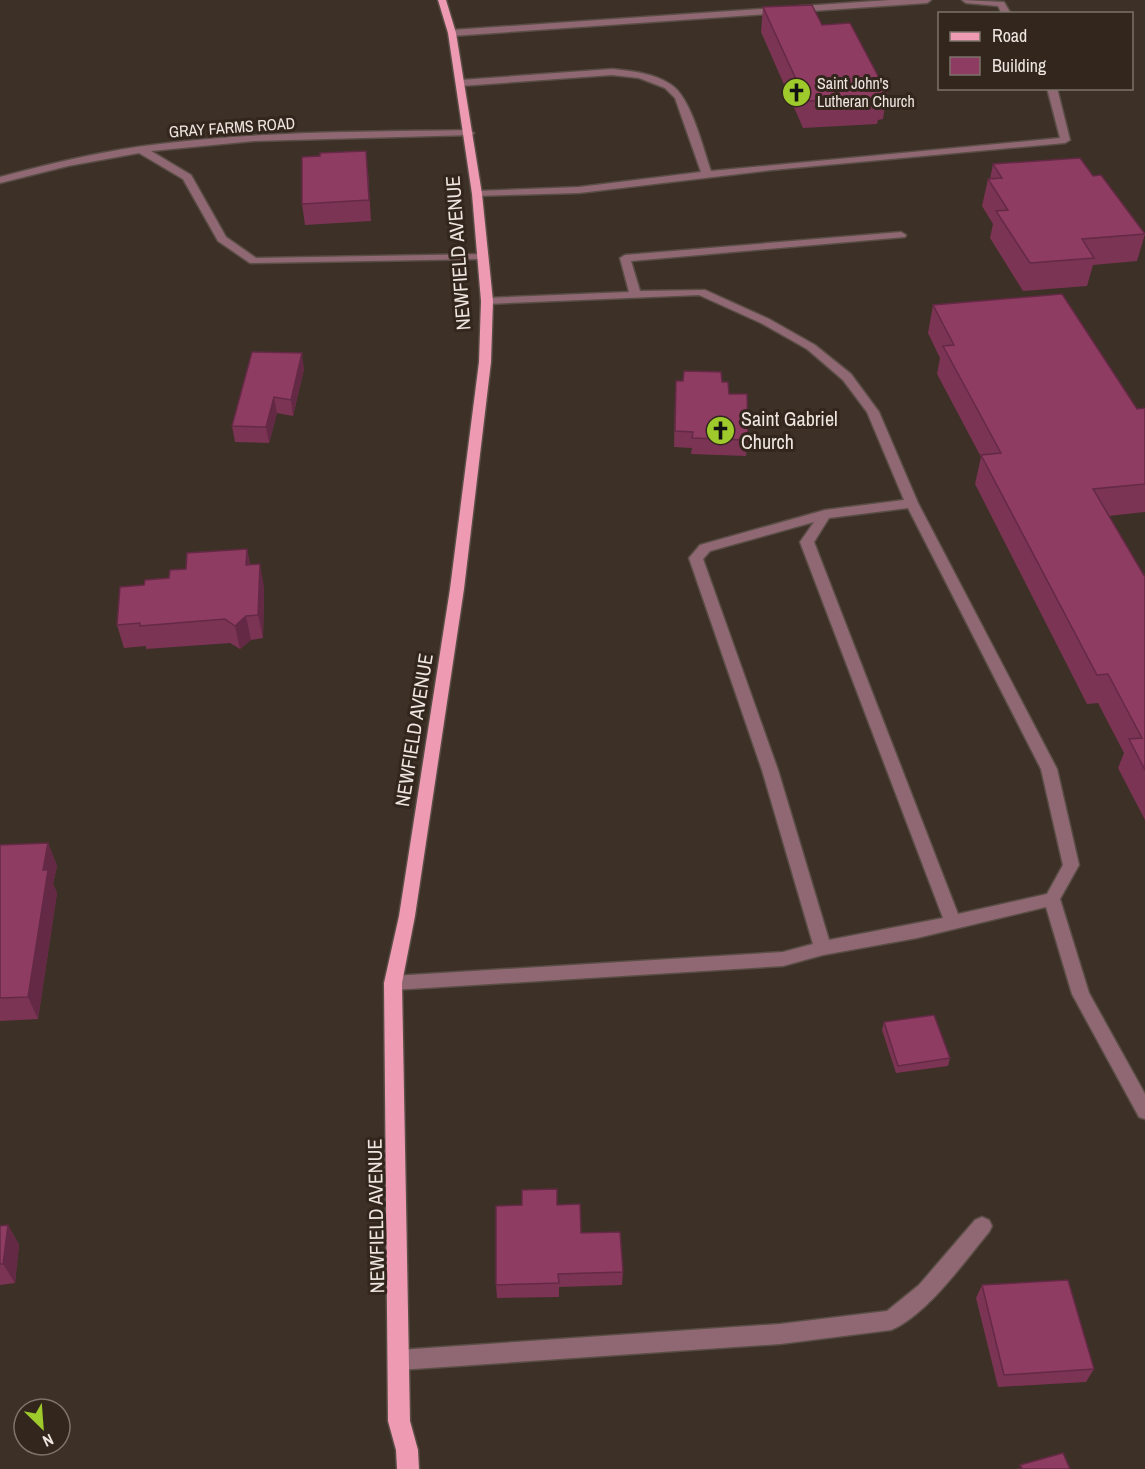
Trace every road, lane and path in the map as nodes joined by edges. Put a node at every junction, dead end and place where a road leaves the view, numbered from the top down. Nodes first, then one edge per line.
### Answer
1 (442, 0) edge
2 (927, 0) edge
3 (966, 0) edge
4 (1006, 12) edge
5 (452, 33) junction
6 (461, 83) junction
7 (1052, 90) edge
8 (469, 133) junction
9 (142, 150) junction
10 (707, 175) junction
11 (0, 180) edge
12 (477, 194) junction
13 (901, 236) dead end
14 (483, 256) junction
15 (636, 295) junction
16 (487, 302) junction
17 (912, 503) junction
18 (825, 514) junction
19 (1052, 898) junction
20 (953, 922) junction
21 (823, 948) junction
22 (393, 983) junction
23 (1145, 1111) edge
24 (982, 1226) dead end
25 (399, 1360) junction
26 (408, 1469) edge

1 - 5 main road, NEWFIELD AVENUE
2 - 5 street
3 - 4 street
5 - 6 main road, NEWFIELD AVENUE
6 - 8 main road, NEWFIELD AVENUE
6 - 10 street
7 - 10 street
8 - 9 street, GRAY FARMS ROAD
8 - 12 main road, NEWFIELD AVENUE
9 - 11 street, GRAY FARMS ROAD
9 - 14 street
10 - 12 street
12 - 14 main road, NEWFIELD AVENUE
13 - 15 street
14 - 16 main road, NEWFIELD AVENUE
15 - 16 street
15 - 17 street
16 - 22 main road, NEWFIELD AVENUE
17 - 18 street
17 - 19 street
18 - 20 street
18 - 21 street
19 - 20 street
19 - 23 street
20 - 21 street
21 - 22 street
22 - 25 main road, NEWFIELD AVENUE
24 - 25 street
25 - 26 main road, NEWFIELD AVENUE

